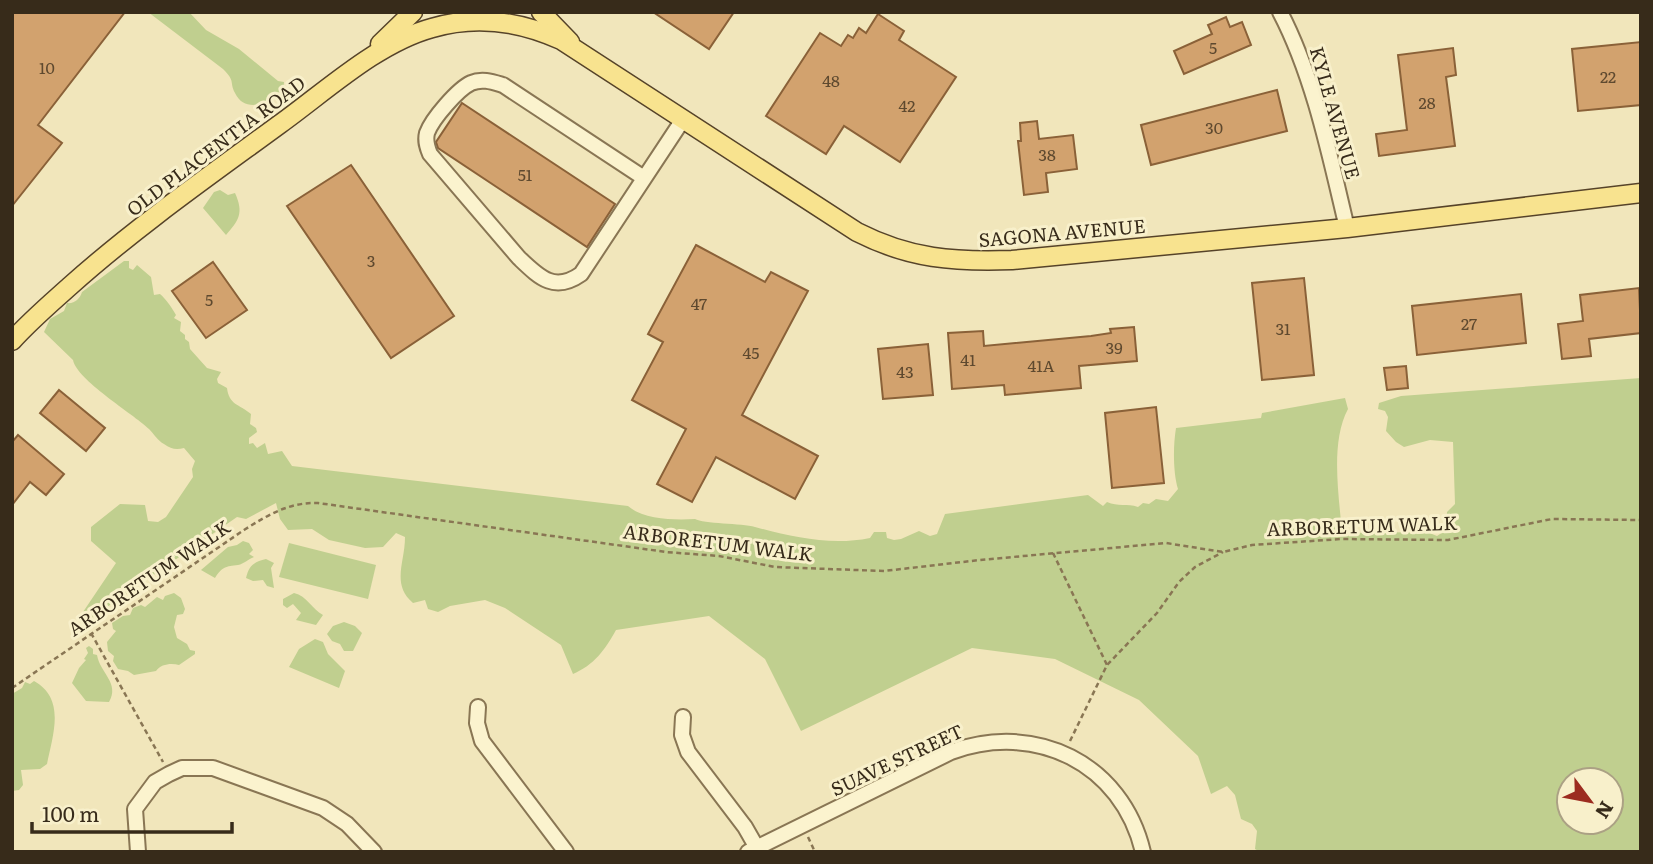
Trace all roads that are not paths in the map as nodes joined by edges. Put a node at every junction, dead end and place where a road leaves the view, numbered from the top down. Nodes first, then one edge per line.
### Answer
1 (413, 12) edge
2 (541, 12) edge
3 (1280, 12) edge
4 (466, 17) edge
5 (574, 47) junction
6 (364, 63) junction
7 (682, 121) junction
8 (644, 178) junction
9 (1641, 193) edge
10 (1347, 228) junction
11 (12, 341) edge
12 (478, 707) dead end
13 (683, 718) dead end
14 (753, 850) edge
15 (138, 852) edge
16 (374, 852) edge
17 (566, 852) edge
18 (1143, 852) edge

1 - 6 main road
2 - 5 main road
3 - 10 street, KYLE AVENUE
4 - 5 main road, SAGONA AVENUE
4 - 6 main road, OLD PLACENTIA ROAD
5 - 7 main road, SAGONA AVENUE
6 - 11 main road, OLD PLACENTIA ROAD
7 - 8 street
7 - 10 main road, SAGONA AVENUE
8 - 8 street
9 - 10 main road, SAGONA AVENUE
12 - 17 street
13 - 14 street
14 - 18 street, SUAVE STREET
15 - 16 street

